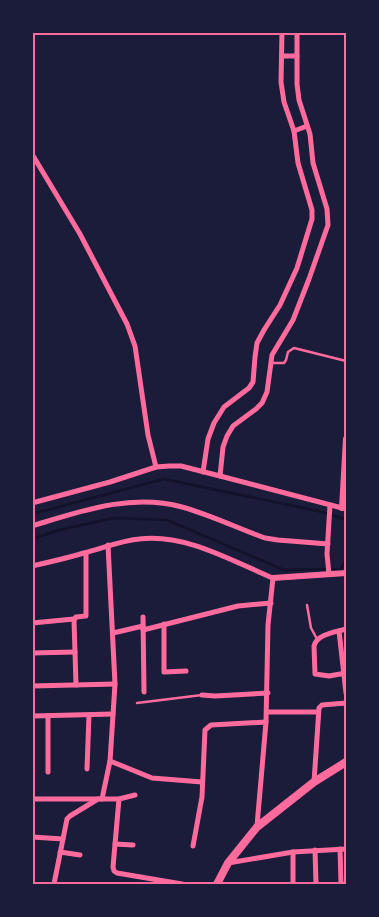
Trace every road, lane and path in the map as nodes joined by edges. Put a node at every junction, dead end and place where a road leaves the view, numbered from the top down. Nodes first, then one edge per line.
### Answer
1 (282, 32) edge
2 (297, 32) edge
3 (284, 56) junction
4 (296, 56) junction
5 (306, 127) junction
6 (295, 131) junction
7 (32, 154) edge
8 (346, 361) edge
9 (270, 363) junction
10 (346, 438) edge
11 (156, 467) junction
12 (203, 472) junction
13 (220, 476) junction
14 (32, 503) edge
15 (330, 506) junction
16 (344, 508) edge
17 (32, 526) edge
18 (328, 544) junction
19 (108, 545) junction
20 (86, 553) junction
21 (32, 566) edge
22 (346, 573) edge
23 (329, 574) junction
24 (273, 578) junction
25 (271, 603) junction
26 (307, 605) dead end
27 (143, 617) dead end
28 (74, 619) junction
29 (32, 623) edge
30 (164, 624) junction
31 (143, 628) junction
32 (346, 629) edge
33 (339, 631) junction
34 (113, 633) junction
35 (317, 639) junction
36 (75, 652) junction
37 (32, 653) edge
38 (186, 671) dead end
39 (345, 673) edge
40 (115, 684) junction
41 (76, 685) junction
42 (32, 686) edge
43 (144, 692) dead end
44 (346, 692) edge
45 (268, 693) junction
46 (202, 694) joint
47 (137, 703) dead end
48 (346, 703) edge
49 (267, 712) junction
50 (318, 712) junction
51 (89, 714) junction
52 (113, 714) junction
53 (32, 716) edge
54 (48, 716) junction
55 (266, 722) junction
56 (110, 761) junction
57 (346, 762) edge
58 (87, 769) dead end
59 (48, 772) dead end
60 (202, 782) junction
61 (314, 782) junction
62 (135, 796) dead end
63 (32, 799) edge
64 (100, 799) junction
65 (119, 799) junction
66 (257, 827) junction
67 (32, 837) edge
68 (63, 839) junction
69 (115, 844) junction
70 (133, 846) dead end
71 (193, 846) dead end
72 (343, 849) edge
73 (315, 850) junction
74 (60, 852) junction
75 (293, 852) junction
76 (80, 855) dead end
77 (228, 863) junction
78 (54, 884) edge
79 (182, 884) edge
80 (217, 884) edge
81 (293, 884) edge
82 (316, 884) edge
83 (341, 884) edge

1 - 3 street
2 - 4 street
3 - 4 street
3 - 6 street
4 - 5 street
5 - 6 street
5 - 9 street
6 - 12 street
7 - 11 street
8 - 9 lane
9 - 13 street
10 - 16 street
11 - 12 street
11 - 14 street
12 - 13 street
13 - 15 street
15 - 16 street
15 - 18 street
17 - 18 street
18 - 23 street
19 - 20 street
19 - 24 street
19 - 34 street
20 - 21 street
20 - 28 street
22 - 23 street
23 - 24 street
24 - 25 street
25 - 30 street
25 - 45 street
26 - 35 lane
27 - 31 street
28 - 29 street
28 - 36 street
30 - 31 street
30 - 38 street
31 - 34 street
31 - 43 street
32 - 33 street
33 - 35 street
33 - 39 street
34 - 40 street
35 - 39 street
36 - 37 street
36 - 41 street
39 - 44 street
40 - 41 street
40 - 52 street
41 - 42 street
45 - 46 street
45 - 49 street
46 - 47 lane
48 - 50 street
49 - 50 street
49 - 55 street
50 - 61 street
51 - 52 street
51 - 54 street
51 - 58 street
52 - 56 street
53 - 54 street
54 - 59 street
55 - 60 street
55 - 66 street
56 - 60 street
56 - 64 street
57 - 61 main road
60 - 71 street
61 - 66 main road
62 - 65 street
63 - 64 street
64 - 65 street
64 - 68 street
65 - 69 street
66 - 77 main road
67 - 68 street
68 - 74 street
69 - 70 street
69 - 79 street
72 - 73 street
72 - 83 street
73 - 75 street
73 - 82 street
74 - 76 street
74 - 78 street
75 - 77 street
75 - 81 street
77 - 80 main road

